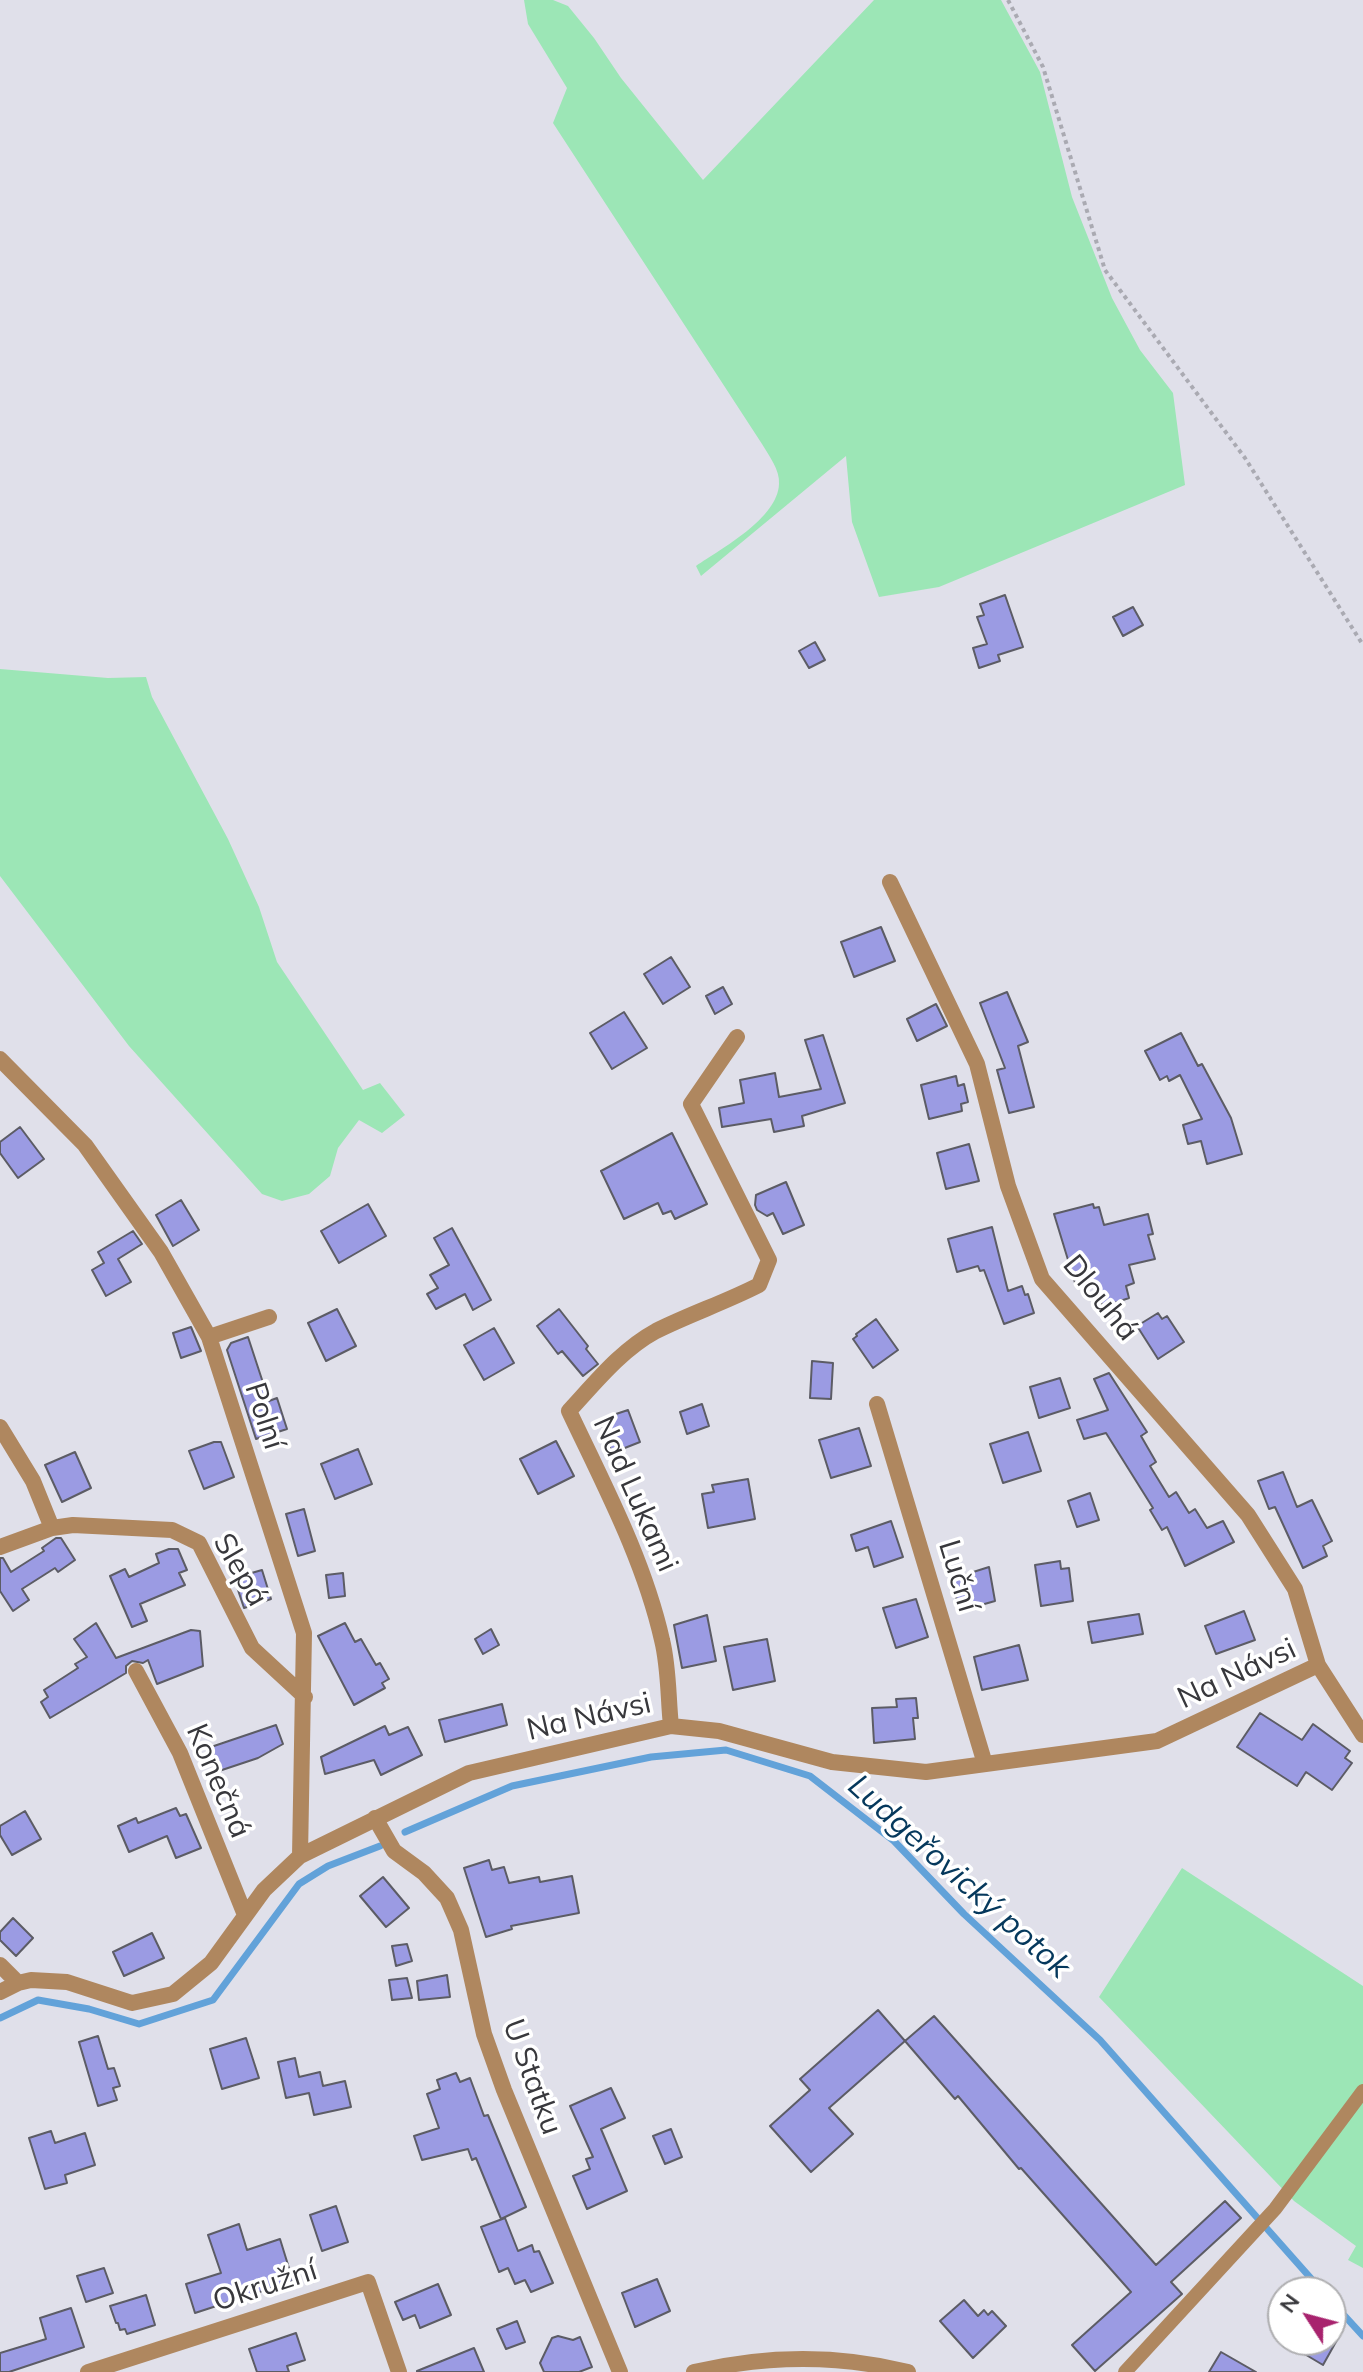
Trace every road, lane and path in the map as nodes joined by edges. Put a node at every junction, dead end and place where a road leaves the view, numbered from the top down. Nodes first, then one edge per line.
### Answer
1 (1008, 0) edge
2 (1363, 645) edge
3 (890, 882) dead end
4 (737, 1037) dead end
5 (0, 1059) edge
6 (269, 1317) dead end
7 (209, 1337) junction
8 (877, 1404) dead end
9 (0, 1427) edge
10 (52, 1528) junction
11 (0, 1547) edge
12 (1318, 1665) junction
13 (136, 1671) dead end
14 (305, 1697) junction
15 (671, 1726) junction
16 (1363, 1735) edge
17 (985, 1764) junction
18 (375, 1818) junction
19 (300, 1856) junction
20 (245, 1915) junction
21 (0, 1965) edge
22 (18, 1983) junction
23 (0, 1992) edge
24 (1363, 2091) edge
25 (88, 2372) edge
26 (399, 2372) edge
27 (620, 2372) edge
28 (694, 2372) edge
29 (908, 2372) edge
30 (1125, 2372) edge

1 - 2 path
3 - 12 street, Dlouhá
4 - 15 street, Nad Lukami
5 - 7 street, Polní
6 - 7 street
7 - 14 street, Polní
8 - 17 street, Luční
9 - 10 street
10 - 11 street, Slepá
10 - 14 street, Slepá
12 - 16 street, Na Návsi
12 - 17 street, Na Návsi
13 - 20 street, Konečná
14 - 19 street, Polní
15 - 17 street, Na Návsi
15 - 18 street, Na Návsi
18 - 19 street, Na Návsi
18 - 27 street, U Statku
19 - 20 street, Na Návsi
20 - 22 street, Na Návsi
21 - 22 street
22 - 23 street, Na Návsi
24 - 30 lane
25 - 26 street, Okružní
28 - 29 street

